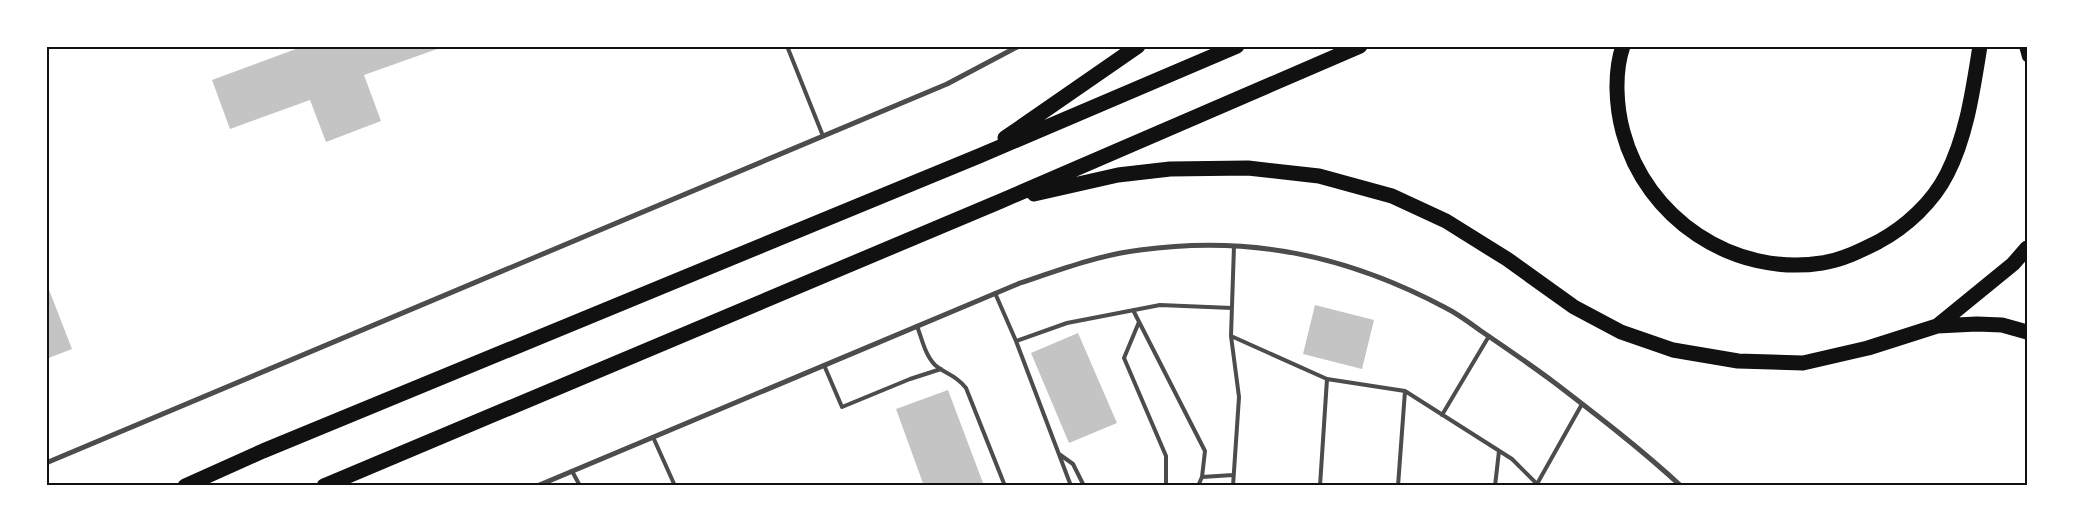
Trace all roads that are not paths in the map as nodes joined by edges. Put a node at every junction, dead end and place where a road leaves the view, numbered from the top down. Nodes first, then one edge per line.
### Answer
1 (787, 46) edge
2 (1018, 46) edge
3 (1138, 46) edge
4 (1237, 46) edge
5 (1360, 46) edge
6 (1623, 46) edge
7 (1980, 46) edge
8 (2024, 46) edge
9 (2027, 57) edge
10 (822, 136) junction
11 (979, 156) junction
12 (1001, 201) junction
13 (1234, 246) junction
14 (2027, 248) edge
15 (994, 293) junction
16 (1232, 308) junction
17 (1133, 310) junction
18 (1139, 322) junction
19 (917, 326) junction
20 (1937, 326) junction
21 (2027, 332) edge
22 (1231, 336) junction
23 (1489, 336) junction
24 (1016, 342) junction
25 (824, 365) junction
26 (941, 369) junction
27 (1327, 378) junction
28 (1405, 391) junction
29 (1582, 404) junction
30 (1442, 415) junction
31 (653, 437) junction
32 (1499, 451) junction
33 (1058, 454) junction
34 (46, 463) edge
35 (572, 471) junction
36 (1234, 475) junction
37 (1202, 477) junction
38 (1538, 485) edge
39 (185, 486) edge
40 (324, 486) edge
41 (537, 486) edge
42 (580, 486) edge
43 (675, 486) edge
44 (1005, 486) edge
45 (1071, 486) edge
46 (1084, 486) edge
47 (1166, 486) edge
48 (1198, 486) edge
49 (1233, 486) edge
50 (1320, 486) edge
51 (1398, 486) edge
52 (1496, 486) edge
53 (1681, 486) edge

1 - 10 lane
2 - 10 street
3 - 11 highway
4 - 11 highway
5 - 12 highway
6 - 7 highway
8 - 9 main road
10 - 34 street
11 - 39 highway
12 - 20 highway
12 - 40 highway
13 - 15 street
13 - 16 lane
13 - 23 street
14 - 20 highway
15 - 19 street
15 - 24 lane
16 - 17 lane
16 - 22 lane
17 - 18 lane
17 - 24 lane
18 - 37 lane
18 - 47 lane
19 - 25 street
19 - 26 lane
20 - 21 highway
22 - 27 lane
22 - 36 lane
23 - 29 street
23 - 30 lane
24 - 33 lane
25 - 26 lane
25 - 31 street
26 - 44 lane
27 - 28 lane
27 - 50 lane
28 - 30 lane
28 - 51 lane
29 - 38 lane
29 - 53 street
30 - 32 lane
31 - 35 street
31 - 43 lane
32 - 38 lane
32 - 52 lane
33 - 45 lane
33 - 46 lane
35 - 41 street
35 - 42 lane
36 - 37 lane
36 - 49 lane
37 - 48 lane

